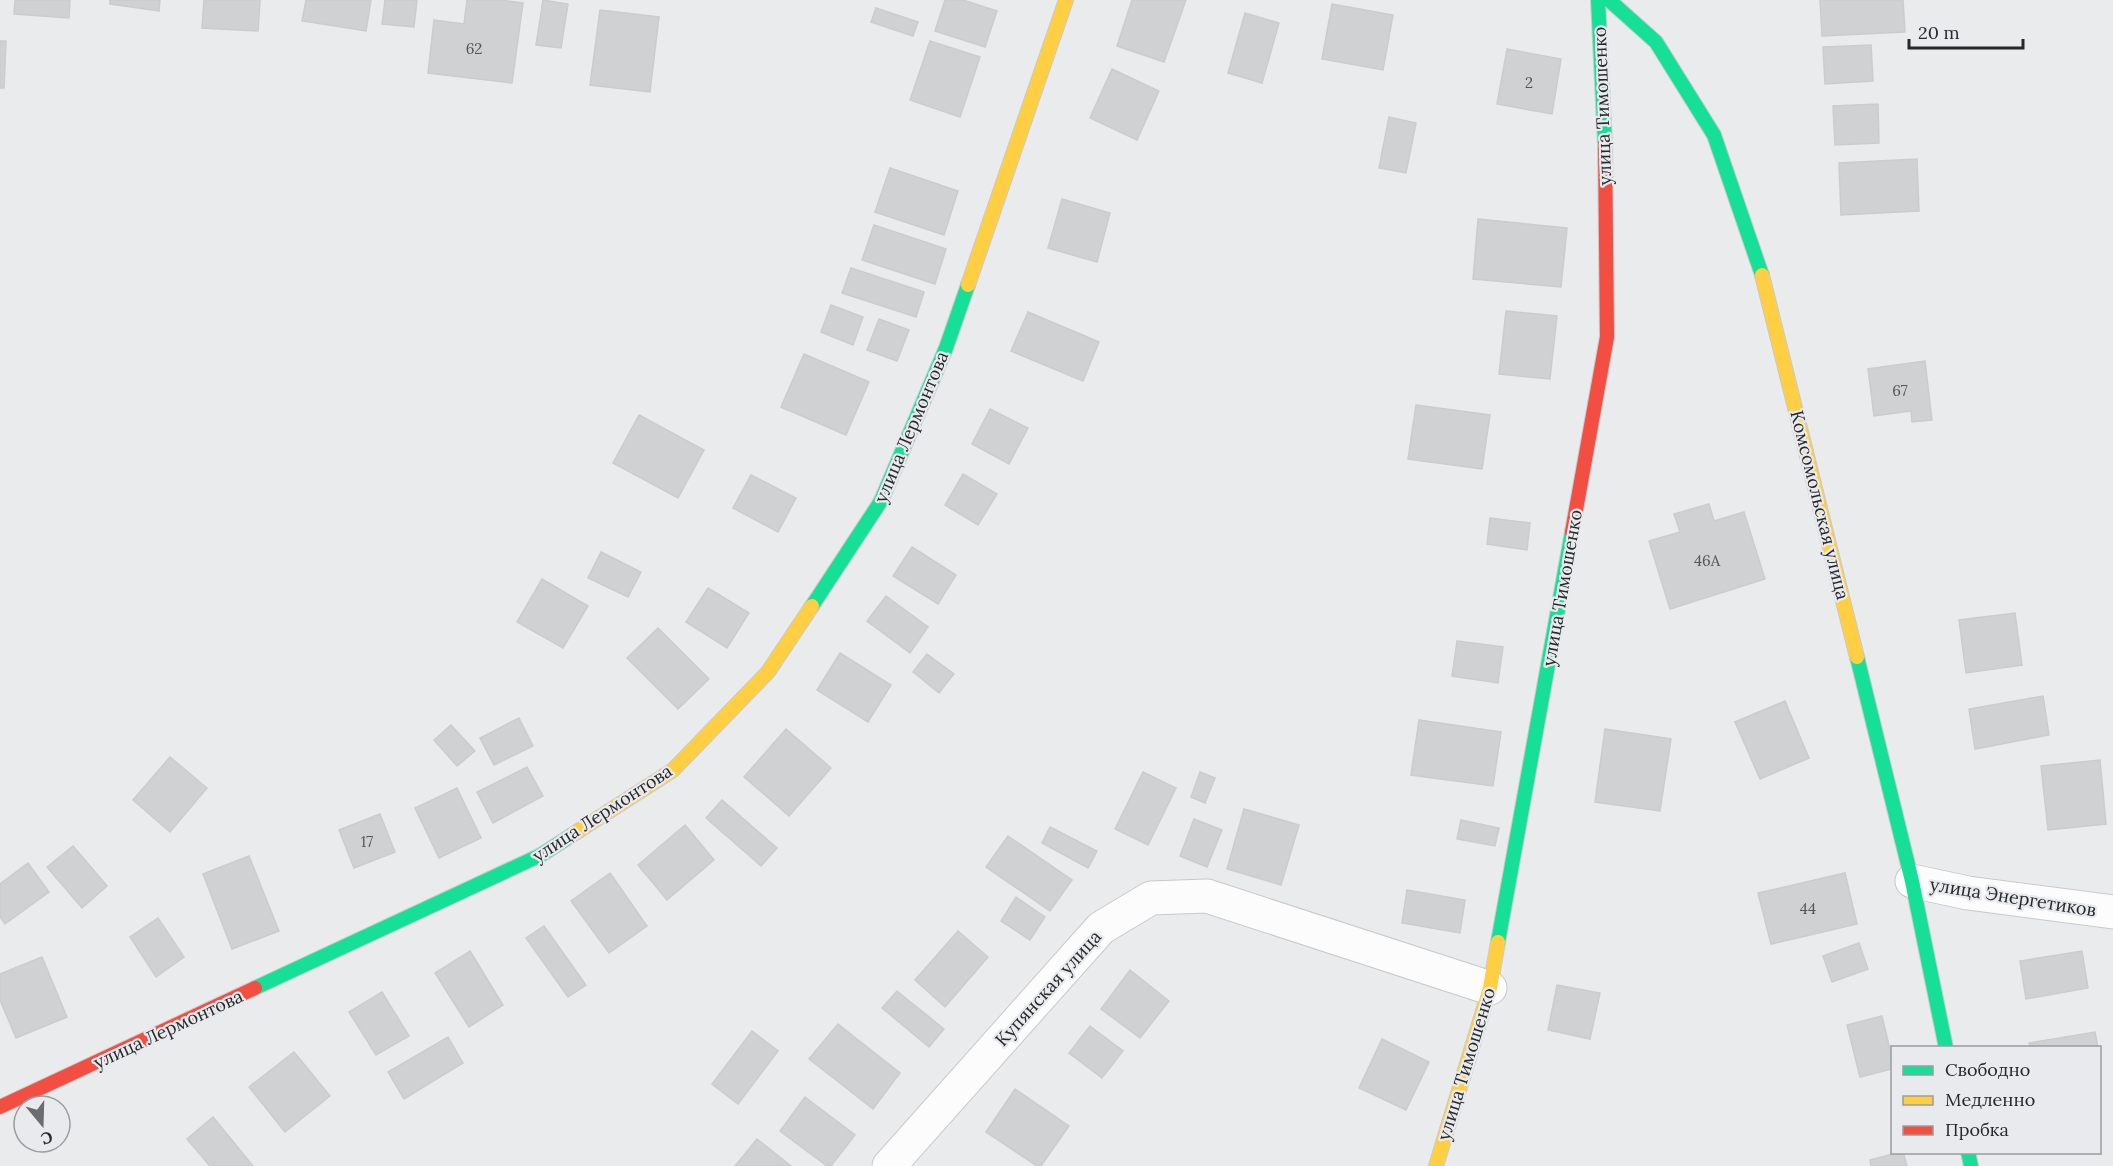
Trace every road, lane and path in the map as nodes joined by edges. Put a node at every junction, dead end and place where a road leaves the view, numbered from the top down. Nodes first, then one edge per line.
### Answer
1 (1066, 0) edge
2 (1598, 0) edge
3 (1609, 0) edge
4 (1912, 881) junction
5 (2113, 912) edge
6 (1490, 988) junction
7 (1946, 1046) edge
8 (0, 1107) edge
9 (889, 1166) edge
10 (1436, 1166) edge

1 - 8 street, улица Лермонтова
2 - 6 street, улица Тимошенко
3 - 4 street, Комсомольская улица
4 - 5 street, улица Энергетиков
4 - 7 street, Комсомольская улица
6 - 9 street, Купянская улица
6 - 10 street, улица Тимошенко

